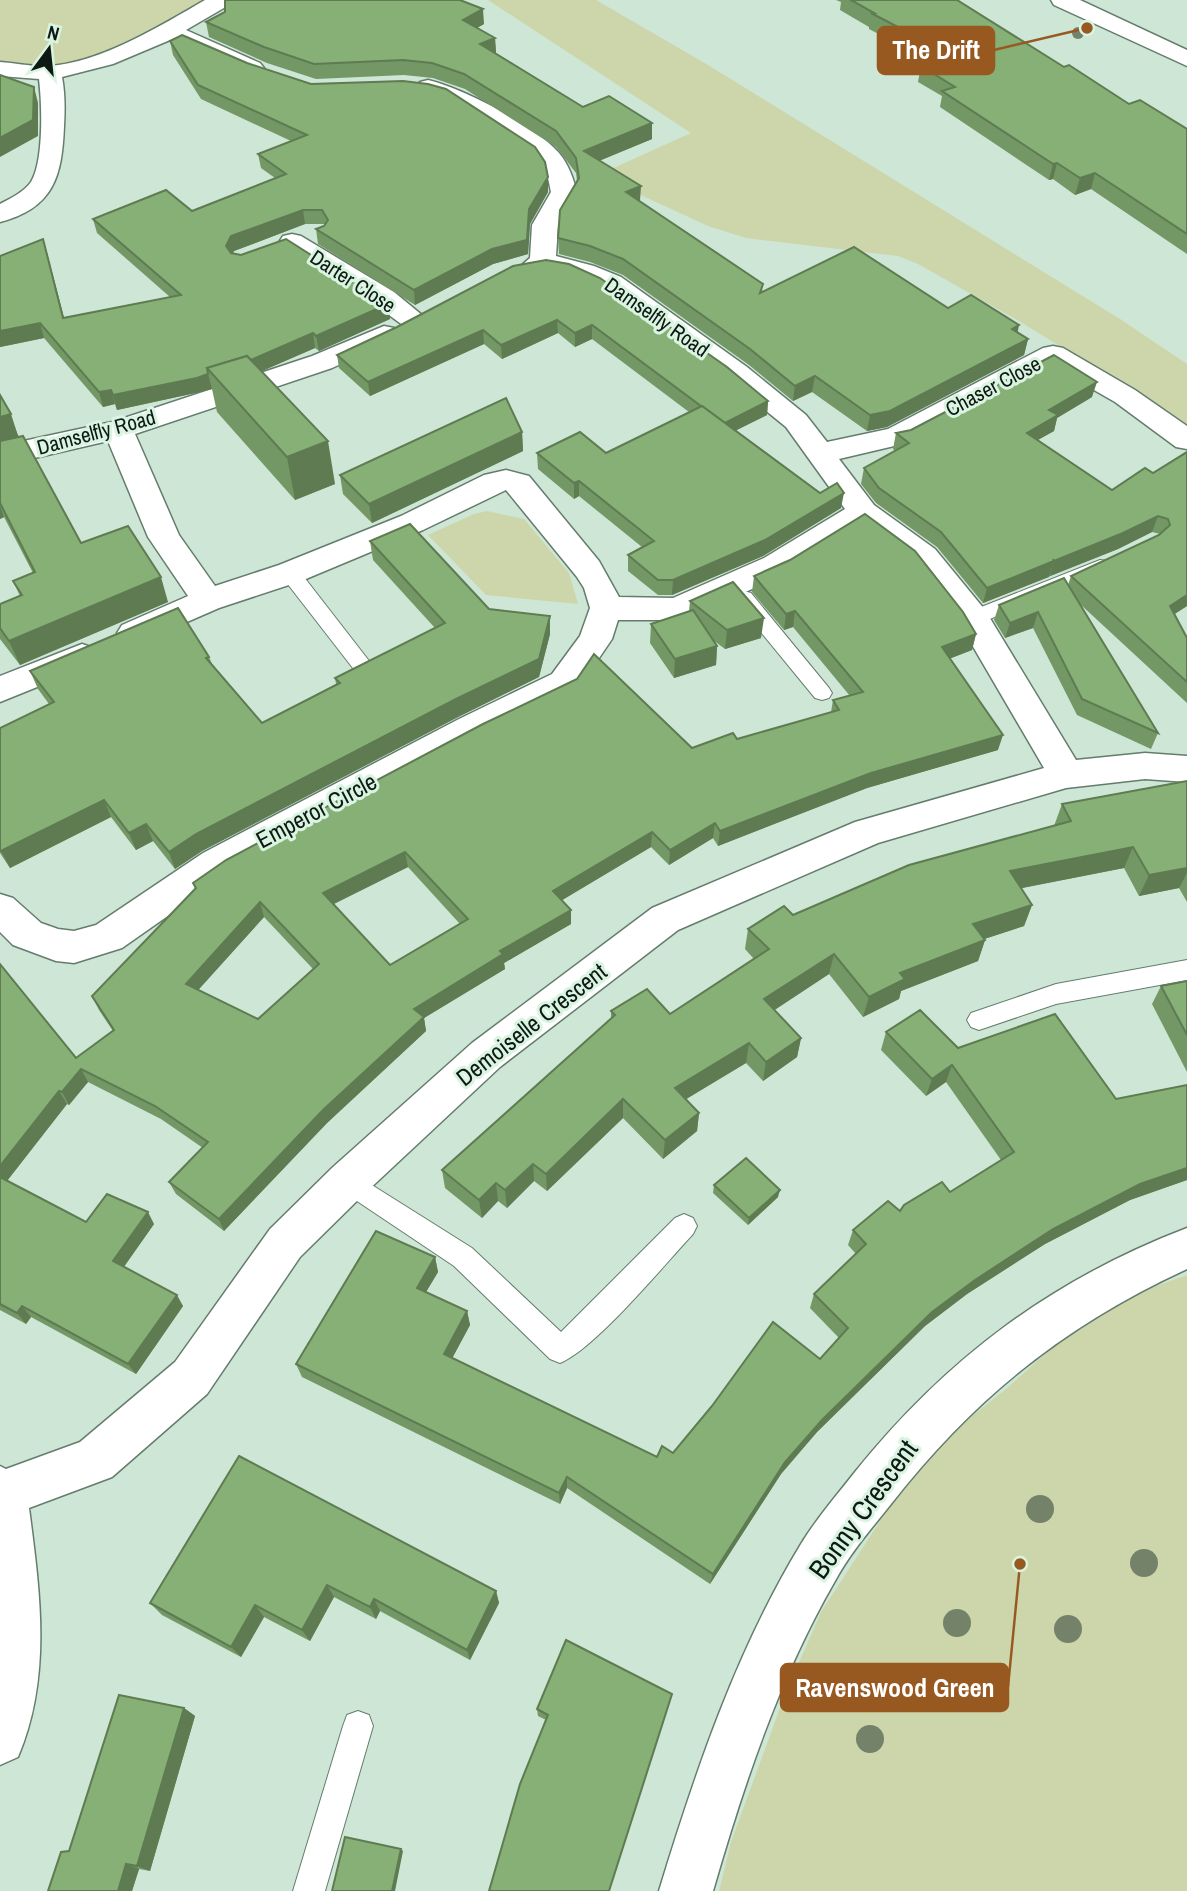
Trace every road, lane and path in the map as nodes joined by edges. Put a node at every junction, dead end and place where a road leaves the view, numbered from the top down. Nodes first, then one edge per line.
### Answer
1 (221, 0) edge
2 (1062, 0) edge
3 (170, 31) junction
4 (1187, 59) edge
5 (0, 69) edge
6 (269, 74) edge
7 (52, 81) junction
8 (404, 85) edge
9 (51, 170) junction
10 (0, 186) edge
11 (0, 214) edge
12 (322, 230) edge
13 (544, 263) junction
14 (512, 269) edge
15 (425, 314) joint
16 (118, 429) junction
17 (1187, 440) edge
18 (822, 453) junction
19 (0, 456) edge
20 (863, 513) junction
21 (1113, 561) edge
22 (290, 573) junction
23 (733, 585) junction
24 (208, 600) junction
25 (606, 608) junction
26 (973, 618) junction
27 (366, 671) edge
28 (0, 690) edge
29 (822, 693) dead end
30 (1187, 769) edge
31 (1066, 775) junction
32 (0, 909) edge
33 (1187, 970) edge
34 (979, 1020) dead end
35 (348, 1181) junction
36 (684, 1226) dead end
37 (1187, 1248) edge
38 (2, 1492) edge
39 (358, 1726) dead end
40 (0, 1738) edge
41 (309, 1891) edge
42 (686, 1891) edge

1 - 3 street
2 - 4 street
3 - 6 street
3 - 7 street
5 - 7 street
7 - 9 street
8 - 13 street
9 - 10 street
9 - 11 street
12 - 15 street, Darter Close
13 - 14 street, Damselfly Road
13 - 18 street, Damselfly Road
15 - 16 street, Damselfly Road
16 - 19 street, Damselfly Road
16 - 24 street
17 - 18 street, Chaser Close
18 - 20 street, Damselfly Road
20 - 23 street
20 - 26 street, Damselfly Road
21 - 26 lane
22 - 24 street
22 - 25 street
22 - 27 lane
23 - 25 street
23 - 29 lane
24 - 28 street
25 - 32 street, Emperor Circle
26 - 31 street, Damselfly Road
30 - 31 street, Demoiselle Crescent
31 - 35 street, Demoiselle Crescent
33 - 34 lane
35 - 36 lane
35 - 38 street, Demoiselle Crescent
37 - 42 street, Bonny Crescent
38 - 40 street
39 - 41 lane

